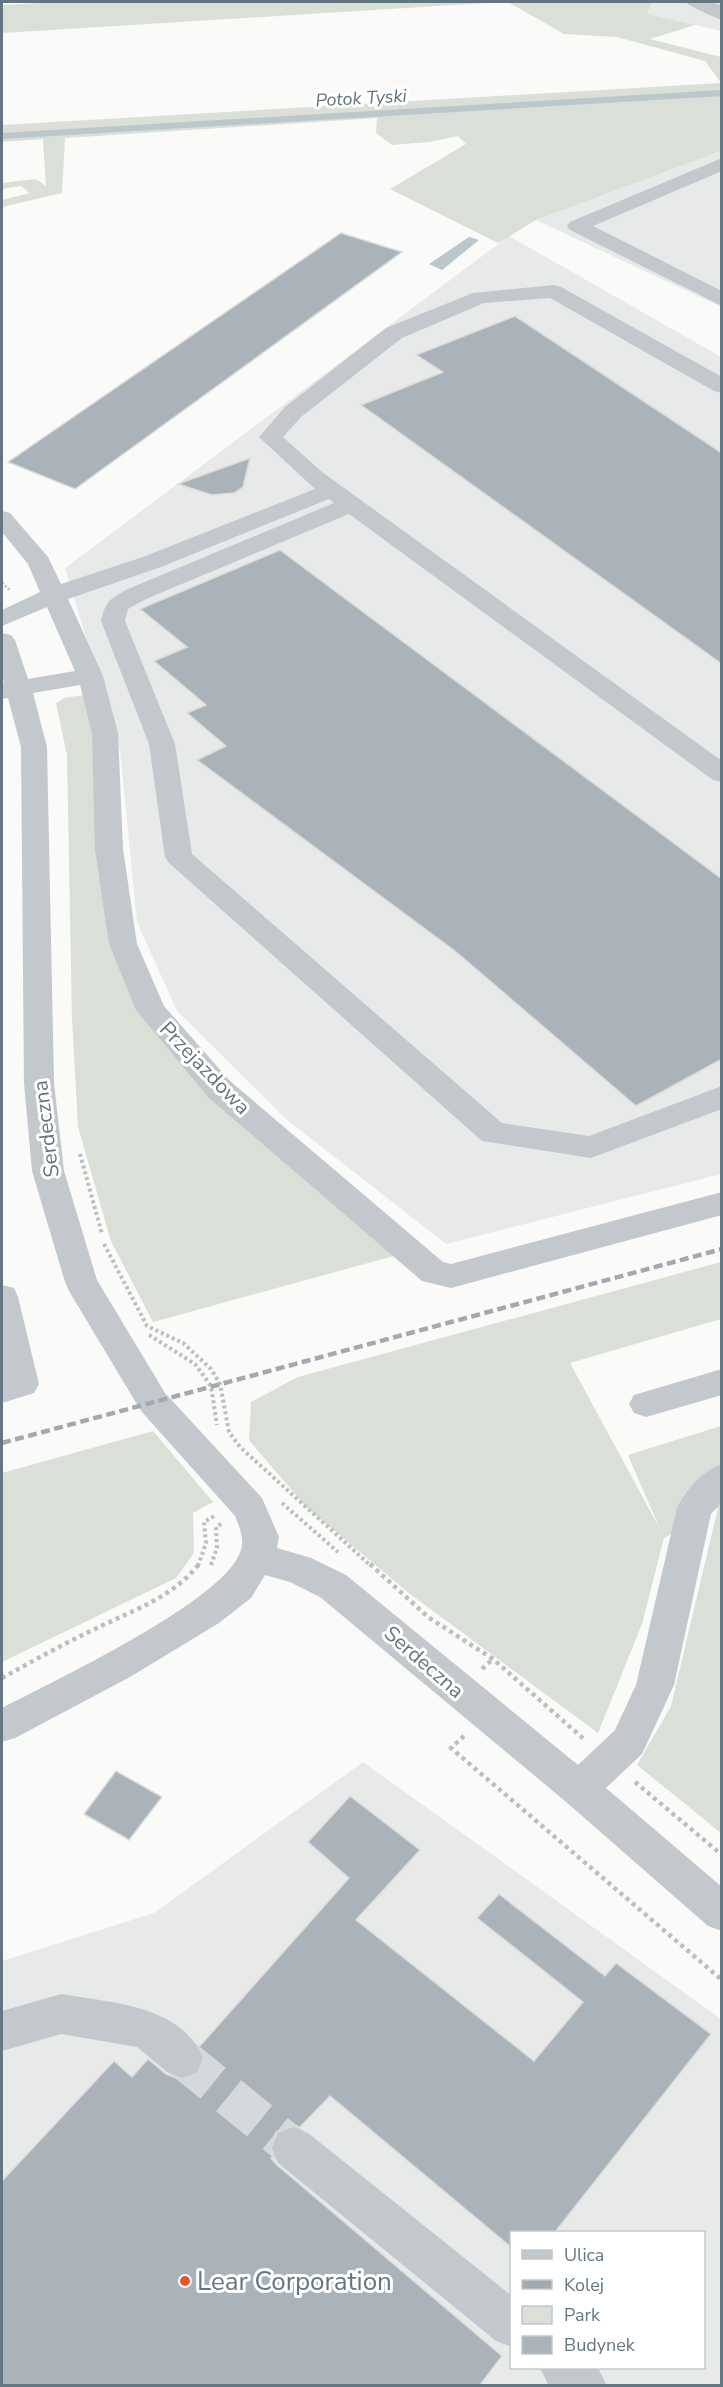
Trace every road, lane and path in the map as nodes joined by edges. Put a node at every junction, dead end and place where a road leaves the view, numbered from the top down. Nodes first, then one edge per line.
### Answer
1 (694, 2) edge
2 (722, 15) edge
3 (722, 164) edge
4 (722, 300) edge
5 (722, 386) edge
6 (333, 490) junction
7 (2, 518) edge
8 (2, 583) edge
9 (54, 595) junction
10 (24, 610) junction
11 (2, 619) edge
12 (2, 640) edge
13 (90, 676) junction
14 (10, 690) edge
15 (722, 774) edge
16 (722, 1097) edge
17 (80, 1153) dead end
18 (722, 1203) edge
19 (2, 1297) edge
20 (141, 1331) dead end
21 (722, 1382) edge
22 (2, 1390) edge
23 (646, 1404) dead end
24 (219, 1433) dead end
25 (722, 1478) edge
26 (246, 1504) junction
27 (257, 1558) junction
28 (346, 1559) dead end
29 (209, 1569) dead end
30 (492, 1659) junction
31 (2, 1678) edge
32 (489, 1678) dead end
33 (2, 1726) edge
34 (470, 1731) dead end
35 (609, 1760) junction
36 (579, 1789) junction
37 (722, 1855) edge
38 (722, 1913) edge
39 (722, 1980) edge
40 (2, 2031) edge
41 (182, 2058) tunnel mouth
42 (293, 2148) tunnel mouth
43 (510, 2323) edge
44 (565, 2369) edge
45 (585, 2385) edge

1 - 2 street
3 - 4 street
5 - 6 street
6 - 9 street
6 - 15 street
6 - 16 street
7 - 9 street, Przejazdowa
8 - 10 path
9 - 10 street
9 - 13 street, Przejazdowa
10 - 11 street
12 - 14 street, Serdeczna
13 - 14 street
13 - 18 street, Przejazdowa
14 - 26 street, Serdeczna
17 - 30 path
19 - 22 street
20 - 24 path
21 - 23 street
25 - 35 street
26 - 27 street, Serdeczna
26 - 28 path
26 - 29 path
26 - 31 path
27 - 33 street
27 - 36 street, Serdeczna
30 - 32 path
30 - 35 path
34 - 39 path
35 - 36 street
35 - 37 path
36 - 38 street, Serdeczna
40 - 41 street
42 - 43 street
44 - 45 street

